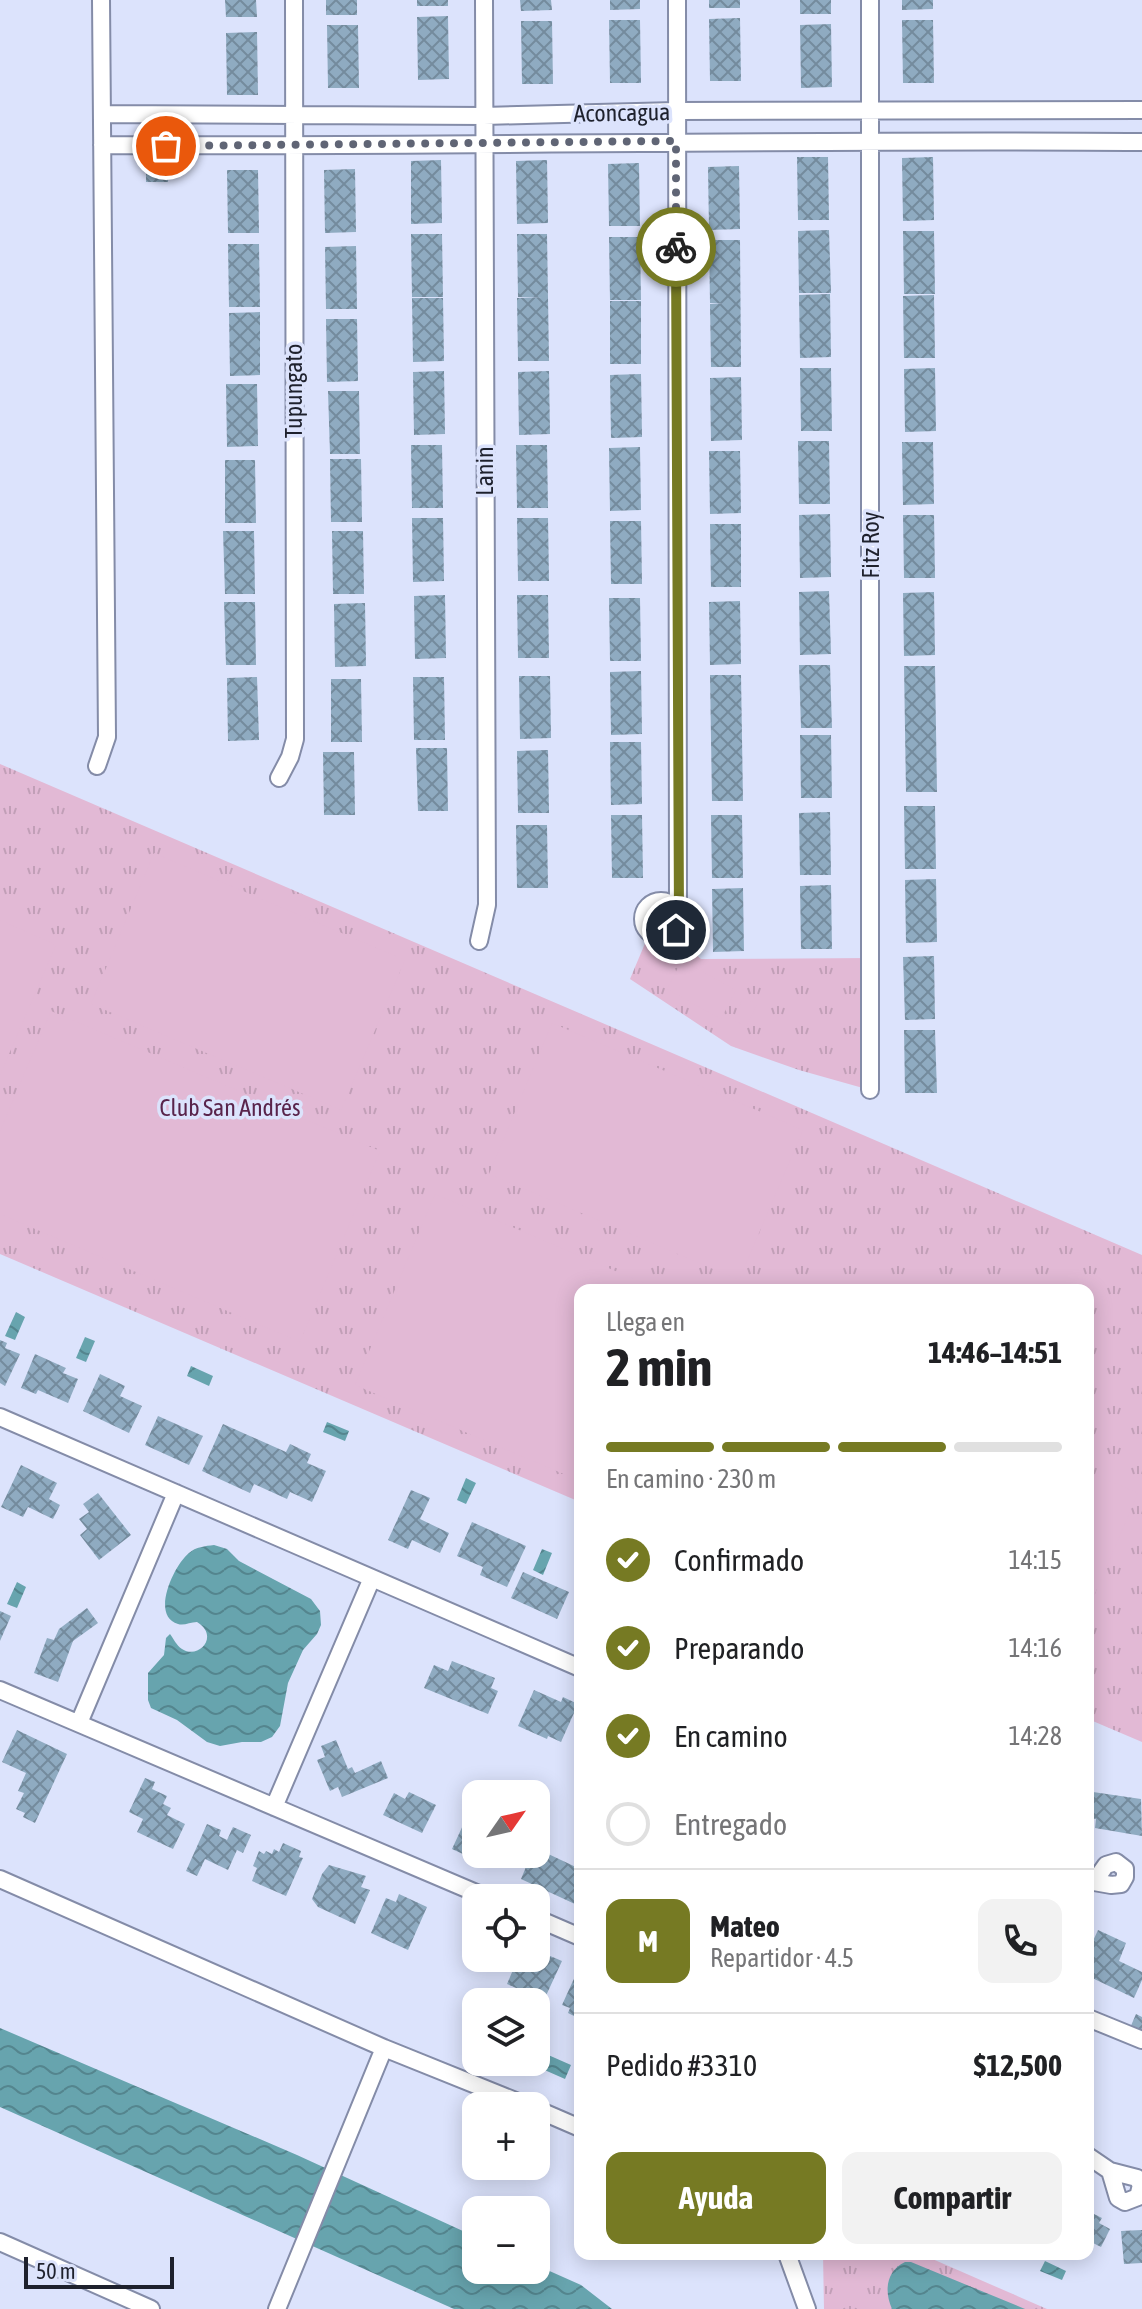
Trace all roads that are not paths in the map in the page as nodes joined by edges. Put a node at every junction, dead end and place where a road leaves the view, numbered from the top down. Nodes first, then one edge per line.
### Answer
1 (101, 0) edge
2 (294, 0) edge
3 (484, 0) edge
4 (677, 0) edge
5 (870, 0) edge
6 (1142, 110) edge
7 (676, 111) junction
8 (870, 111) junction
9 (984, 111) junction
10 (102, 114) junction
11 (295, 116) junction
12 (484, 116) junction
13 (676, 141) junction
14 (870, 141) junction
15 (986, 141) junction
16 (1142, 142) edge
17 (102, 145) junction
18 (483, 145) junction
19 (293, 146) junction
20 (97, 766) dead end
21 (279, 778) dead end
22 (678, 885) junction
23 (658, 901) junction
24 (678, 912) junction
25 (479, 941) dead end
26 (870, 1090) dead end
27 (0, 1417) edge
28 (176, 1493) junction
29 (372, 1578) junction
30 (574, 1665) edge
31 (0, 1690) edge
32 (79, 1723) junction
33 (274, 1807) junction
34 (0, 1879) edge
35 (462, 1887) edge
36 (550, 1924) edge
37 (574, 1934) edge
38 (1094, 2020) edge
39 (1142, 2040) edge
40 (384, 2048) junction
41 (493, 2092) edge
42 (550, 2115) edge
43 (574, 2125) edge
44 (1094, 2160) edge
45 (1110, 2171) dead end
46 (0, 2242) edge
47 (789, 2260) edge
48 (151, 2309) edge
49 (277, 2309) edge
50 (807, 2309) edge

1 - 10 street
2 - 11 street, Tupungato
3 - 12 street, Lanin
4 - 7 street
5 - 8 street, Fitz Roy
6 - 9 street, Aconcagua
7 - 8 street, Aconcagua
7 - 12 street, Aconcagua
7 - 13 street
8 - 9 street, Aconcagua
8 - 14 street, Fitz Roy
9 - 15 street
10 - 11 street, Aconcagua
10 - 17 street
11 - 12 street, Aconcagua
11 - 19 street, Tupungato
12 - 18 street, Lanin
13 - 14 street, Aconcagua
13 - 18 street, Aconcagua
13 - 22 street
14 - 15 street, Aconcagua
14 - 26 street, Fitz Roy
15 - 16 street, Aconcagua
17 - 19 street, Aconcagua
17 - 20 street
18 - 19 street, Aconcagua
18 - 25 street, Lanin
19 - 21 street, Tupungato
22 - 23 street
22 - 24 street
23 - 24 street
23 - 24 street
27 - 28 street
28 - 29 street
28 - 32 street
29 - 30 street
29 - 33 street
31 - 32 street
32 - 33 street
33 - 35 street
34 - 40 street
36 - 37 street
38 - 39 street
40 - 41 street
40 - 49 street
42 - 43 street
44 - 45 street
46 - 48 street
47 - 50 street

